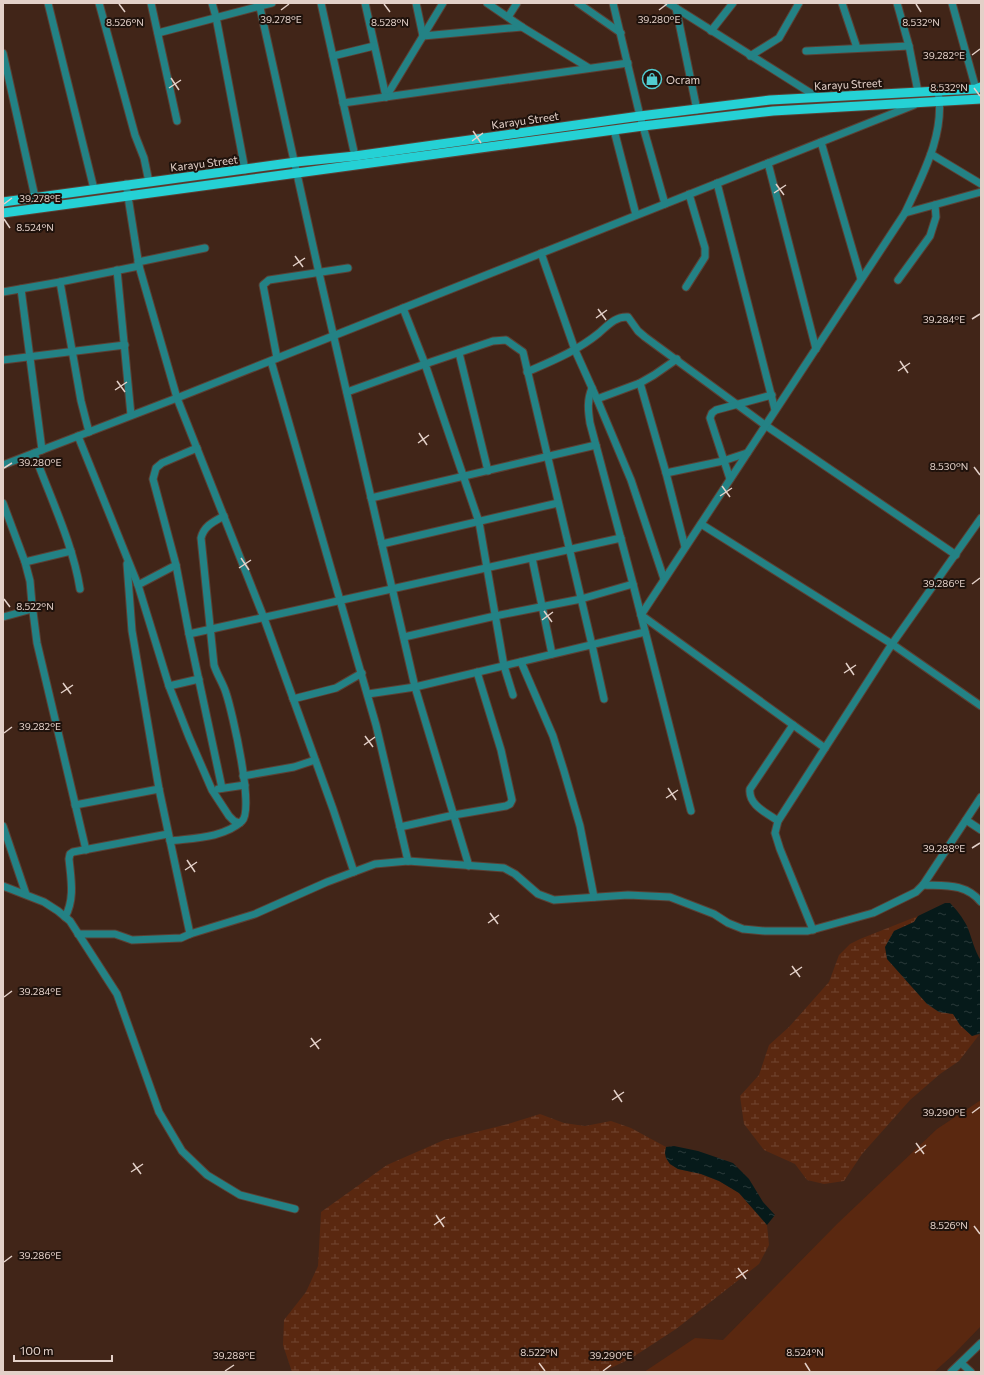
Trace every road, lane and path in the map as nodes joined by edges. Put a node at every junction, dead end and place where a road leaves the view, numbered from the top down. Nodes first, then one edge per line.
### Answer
1 (48, 3) edge
2 (99, 3) edge
3 (151, 3) edge
4 (212, 3) edge
5 (272, 3) edge
6 (321, 3) edge
7 (365, 3) edge
8 (416, 3) edge
9 (443, 3) edge
10 (488, 3) edge
11 (517, 3) edge
12 (578, 3) edge
13 (613, 3) edge
14 (668, 3) edge
15 (733, 3) edge
16 (799, 3) edge
17 (842, 3) edge
18 (897, 3) edge
19 (952, 3) edge
20 (260, 5) edge
21 (676, 8) junction
22 (216, 17) junction
23 (508, 17) junction
24 (522, 27) junction
25 (711, 30) junction
26 (158, 33) junction
27 (620, 33) junction
28 (423, 36) junction
29 (374, 46) junction
30 (909, 46) junction
31 (857, 48) junction
32 (806, 51) dead end
33 (3, 53) edge
34 (333, 56) junction
35 (750, 56) junction
36 (628, 63) junction
37 (589, 68) junction
38 (978, 88) edge
39 (938, 91) junction
40 (918, 92) junction
41 (386, 97) junction
42 (817, 97) junction
43 (940, 101) junction
44 (980, 101) edge
45 (920, 102) junction
46 (343, 103) junction
47 (697, 110) junction
48 (640, 116) junction
49 (177, 121) dead end
50 (643, 126) junction
51 (614, 130) junction
52 (821, 142) junction
53 (931, 154) junction
54 (355, 156) junction
55 (296, 162) junction
56 (768, 163) junction
57 (245, 170) junction
58 (297, 173) junction
59 (149, 182) junction
60 (717, 183) junction
61 (126, 184) junction
62 (981, 184) edge
63 (94, 189) junction
64 (981, 192) edge
65 (689, 194) junction
66 (35, 197) junction
67 (128, 197) junction
68 (3, 202) edge
69 (665, 204) junction
70 (935, 205) junction
71 (905, 213) junction
72 (3, 214) edge
73 (636, 215) junction
74 (205, 248) dead end
75 (541, 253) junction
76 (138, 264) junction
77 (348, 268) dead end
78 (117, 270) junction
79 (319, 273) junction
80 (861, 279) junction
81 (898, 280) dead end
82 (60, 282) junction
83 (686, 287) dead end
84 (21, 289) junction
85 (3, 292) edge
86 (403, 308) junction
87 (334, 335) junction
88 (125, 345) junction
89 (816, 349) junction
90 (575, 350) junction
91 (73, 351) junction
92 (459, 353) junction
93 (29, 356) junction
94 (3, 360) edge
95 (274, 360) junction
96 (677, 360) junction
97 (425, 364) junction
98 (527, 372) junction
99 (640, 383) junction
100 (592, 388) junction
101 (347, 392) junction
102 (772, 395) junction
103 (177, 398) junction
104 (597, 399) junction
105 (738, 404) junction
106 (776, 410) junction
107 (131, 415) junction
108 (765, 425) junction
109 (89, 432) junction
110 (78, 436) junction
111 (596, 445) junction
112 (197, 448) junction
113 (42, 450) junction
114 (748, 452) junction
115 (34, 453) junction
116 (547, 456) junction
117 (723, 461) junction
118 (3, 465) edge
119 (488, 471) junction
120 (666, 473) junction
121 (464, 476) junction
122 (730, 479) junction
123 (371, 498) junction
124 (3, 503) edge
125 (558, 503) junction
126 (224, 516) junction
127 (981, 518) edge
128 (479, 522) junction
129 (701, 524) junction
130 (621, 538) junction
131 (382, 544) junction
132 (685, 547) junction
133 (570, 550) junction
134 (71, 551) junction
135 (956, 555) junction
136 (126, 556) junction
137 (532, 558) junction
138 (25, 562) junction
139 (176, 565) junction
140 (488, 569) junction
141 (664, 579) junction
142 (633, 584) junction
143 (138, 585) junction
144 (80, 589) dead end
145 (393, 589) junction
146 (581, 599) junction
147 (340, 600) junction
148 (542, 607) junction
149 (32, 609) junction
150 (641, 615) junction
151 (495, 616) junction
152 (3, 617) edge
153 (264, 618) junction
154 (210, 630) junction
155 (645, 632) junction
156 (189, 634) junction
157 (404, 637) junction
158 (892, 644) junction
159 (592, 645) junction
160 (552, 654) junction
161 (521, 662) junction
162 (504, 666) junction
163 (478, 672) junction
164 (362, 673) junction
165 (199, 679) junction
166 (170, 686) junction
167 (415, 687) junction
168 (368, 694) junction
169 (513, 695) dead end
170 (293, 699) junction
171 (604, 699) dead end
172 (981, 706) edge
173 (793, 725) junction
174 (825, 748) junction
175 (315, 760) junction
176 (243, 776) junction
177 (245, 785) junction
178 (222, 788) junction
179 (159, 789) junction
180 (212, 790) junction
181 (981, 797) edge
182 (75, 805) junction
183 (691, 812) dead end
184 (454, 815) junction
185 (966, 820) junction
186 (778, 821) junction
187 (240, 823) junction
188 (3, 826) edge
189 (400, 827) junction
190 (981, 830) edge
191 (169, 837) junction
192 (86, 850) junction
193 (408, 861) junction
194 (469, 866) junction
195 (354, 872) junction
196 (3, 886) edge
197 (922, 886) junction
198 (26, 894) junction
199 (594, 897) junction
200 (981, 902) edge
201 (65, 917) junction
202 (813, 930) junction
203 (78, 934) junction
204 (190, 934) junction
205 (295, 1209) dead end
206 (981, 1343) edge
207 (961, 1363) junction
208 (951, 1372) edge
209 (971, 1372) edge

1 - 63 street
2 - 59 street
3 - 26 street
4 - 22 street
5 - 20 street
6 - 34 street
7 - 29 street
8 - 28 street
9 - 28 street
10 - 23 street
11 - 23 street
12 - 27 street
13 - 27 street
14 - 21 street
15 - 25 street
16 - 35 street
17 - 31 street
18 - 30 street
19 - 38 street
20 - 22 street
20 - 55 street
21 - 25 street
21 - 47 street
22 - 26 street
22 - 57 street
23 - 24 street
24 - 28 street
24 - 37 street
25 - 35 street
26 - 49 street
27 - 36 street
28 - 41 street
29 - 34 street
29 - 41 street
30 - 31 street
30 - 40 street
31 - 32 street
33 - 66 street
34 - 46 street
35 - 42 street
36 - 37 street
36 - 48 street
37 - 41 street
38 - 39 main road, Karayu Street
38 - 44 main road
39 - 40 main road, Karayu Street
39 - 43 street
40 - 42 main road, Karayu Street
41 - 46 street
42 - 47 main road, Karayu Street
43 - 44 main road, Karayu Street
43 - 45 main road, Karayu Street
43 - 53 street
45 - 50 main road, Karayu Street
45 - 52 street
46 - 54 street
47 - 48 main road, Karayu Street
48 - 50 street
48 - 54 main road, Karayu Street
50 - 51 main road, Karayu Street
50 - 69 street
51 - 58 main road, Karayu Street
51 - 73 street
52 - 56 street
52 - 80 street
53 - 62 street
53 - 71 street
54 - 55 main road, Karayu Street
55 - 57 main road, Karayu Street
55 - 58 street
56 - 60 street
56 - 89 street
57 - 59 main road, Karayu Street
58 - 67 main road, Karayu Street
58 - 79 street
59 - 61 main road, Karayu Street
60 - 65 street
60 - 102 street
61 - 63 main road, Karayu Street
61 - 67 street
63 - 66 main road, Karayu Street
64 - 70 street
65 - 69 street
65 - 83 street
66 - 68 main road, Karayu Street
67 - 72 main road, Karayu Street
67 - 76 street
69 - 73 street
70 - 71 street
70 - 81 street
71 - 80 street
73 - 75 street
74 - 76 street
75 - 86 street
75 - 90 street
76 - 78 street
76 - 103 street
77 - 79 street
78 - 82 street
78 - 88 street
79 - 87 street
79 - 95 street
80 - 89 street
82 - 84 street
82 - 91 street
84 - 85 street
84 - 93 street
86 - 87 street
86 - 97 street
87 - 95 street
87 - 101 street
88 - 91 street
88 - 107 street
89 - 106 street
90 - 96 street
90 - 98 street
90 - 100 street
91 - 93 street
91 - 109 street
92 - 97 street
92 - 98 street
92 - 119 street
93 - 94 street
93 - 113 street
95 - 103 street
95 - 147 street
96 - 99 street
96 - 105 street
97 - 101 street
97 - 121 street
98 - 116 street
99 - 104 street
99 - 120 street
100 - 104 street
100 - 111 street
101 - 123 street
102 - 105 street
102 - 106 street
103 - 107 street
103 - 112 street
104 - 141 street
105 - 108 street
105 - 117 street
106 - 108 street
107 - 109 street
108 - 114 street
108 - 135 street
109 - 110 street
110 - 113 street
110 - 136 street
111 - 116 street
111 - 130 street
112 - 126 street
112 - 139 street
113 - 115 street
114 - 117 street
114 - 122 street
115 - 118 street
115 - 134 street
116 - 119 street
116 - 125 street
117 - 120 street
117 - 122 street
119 - 121 street
120 - 132 street
121 - 123 street
121 - 128 street
122 - 129 street
123 - 131 street
124 - 138 street
125 - 128 street
125 - 133 street
126 - 153 street
126 - 154 street
127 - 135 street
128 - 131 street
128 - 140 street
129 - 132 street
129 - 158 street
130 - 133 street
130 - 142 street
131 - 145 street
132 - 141 street
133 - 137 street
133 - 146 street
134 - 138 street
134 - 144 street
135 - 158 street
136 - 143 street
136 - 179 street
137 - 140 street
137 - 148 street
138 - 149 street
139 - 143 street
139 - 156 street
140 - 145 street
140 - 151 street
141 - 150 street
142 - 146 street
142 - 150 street
143 - 166 street
145 - 147 street
145 - 157 street
146 - 148 street
146 - 159 street
147 - 153 street
147 - 164 street
148 - 151 street
148 - 160 street
149 - 152 street
149 - 182 street
150 - 155 street
150 - 173 street
151 - 157 street
151 - 162 street
153 - 154 street
153 - 170 street
154 - 156 street
154 - 176 street
155 - 159 street
155 - 183 street
156 - 165 street
157 - 167 street
158 - 172 street
158 - 174 street
159 - 160 street
159 - 171 street
160 - 161 street
161 - 162 street
161 - 199 street
162 - 163 street
162 - 169 street
163 - 167 street
163 - 184 street
164 - 168 street
164 - 170 street
165 - 166 street
165 - 178 street
166 - 180 street
167 - 168 street
167 - 184 street
168 - 189 street
170 - 175 street
173 - 174 street
173 - 186 street
174 - 186 street
175 - 176 street
175 - 195 street
176 - 177 street
177 - 178 street
177 - 187 street
178 - 180 street
179 - 182 street
179 - 191 street
180 - 187 street
181 - 185 street
182 - 192 street
184 - 189 street
184 - 194 street
185 - 190 street
185 - 197 street
186 - 202 street
187 - 191 street
188 - 198 street
189 - 193 street
191 - 192 street
191 - 204 street
192 - 201 street
193 - 194 street
193 - 195 street
194 - 199 street
195 - 204 street
196 - 198 street
197 - 200 street
197 - 202 street
198 - 201 street
199 - 202 street
201 - 203 street
203 - 204 street
203 - 205 street
206 - 207 street
207 - 208 street
207 - 209 street

